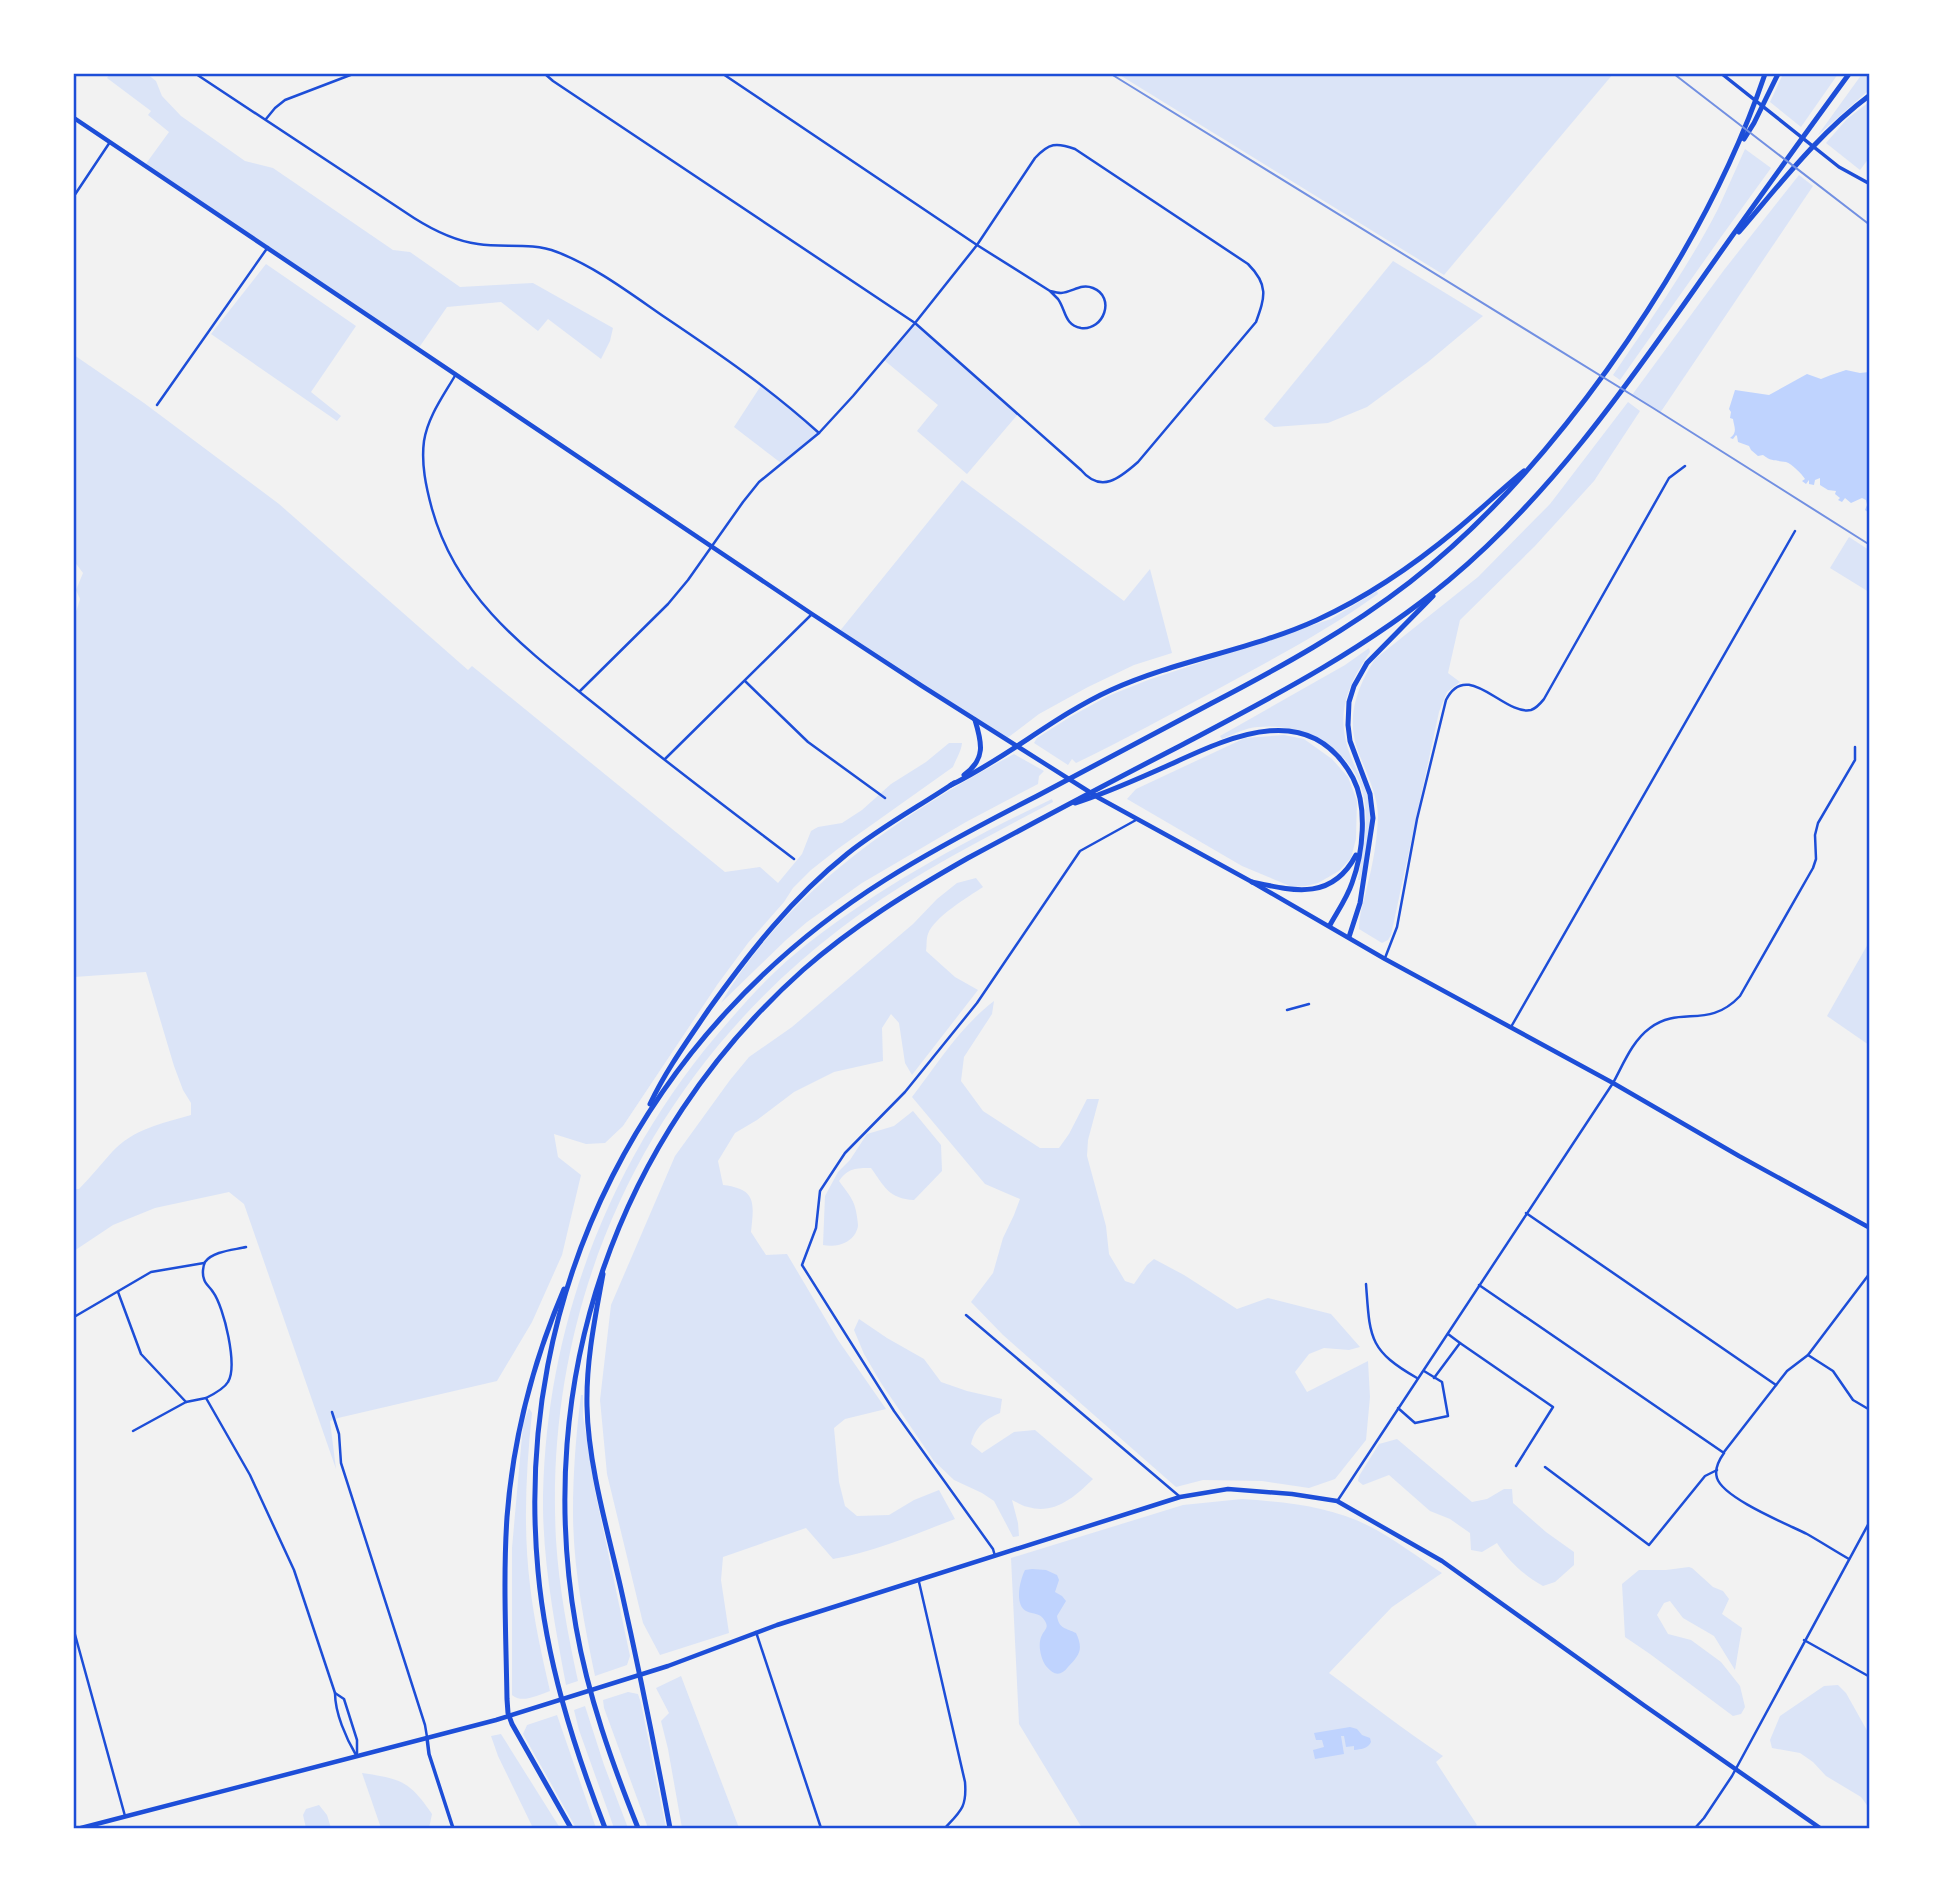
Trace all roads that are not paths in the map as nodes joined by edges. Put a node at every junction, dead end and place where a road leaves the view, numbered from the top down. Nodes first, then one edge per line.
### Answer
1 (196, 74) edge
2 (353, 74) edge
3 (545, 74) edge
4 (723, 74) edge
5 (1721, 74) edge
6 (1765, 74) edge
7 (1777, 74) edge
8 (1849, 74) edge
9 (1870, 95) edge
10 (74, 118) edge
11 (265, 119) junction
12 (110, 142) junction
13 (1737, 150) junction
14 (1870, 184) edge
15 (74, 196) edge
16 (977, 246) junction
17 (268, 247) junction
18 (1723, 250) junction
19 (1050, 291) junction
20 (915, 323) junction
21 (456, 374) junction
22 (157, 405) dead end
23 (818, 433) junction
24 (1535, 463) junction
25 (1685, 466) dead end
26 (1795, 531) dead end
27 (711, 547) junction
28 (1447, 581) junction
29 (812, 614) junction
30 (745, 681) junction
31 (580, 691) junction
32 (975, 720) junction
33 (1018, 746) junction
34 (1855, 747) dead end
35 (664, 760) junction
36 (951, 785) junction
37 (885, 797) dead end
38 (1060, 808) junction
39 (1139, 818) junction
40 (1359, 849) junction
41 (794, 859) dead end
42 (1252, 882) junction
43 (1330, 926) junction
44 (1349, 937) junction
45 (1385, 959) junction
46 (1309, 1004) dead end
47 (1287, 1010) dead end
48 (1511, 1027) junction
49 (1613, 1083) junction
50 (643, 1120) junction
51 (1526, 1213) junction
52 (1870, 1228) edge
53 (246, 1247) dead end
54 (578, 1256) junction
55 (607, 1258) junction
56 (205, 1262) junction
57 (1870, 1273) edge
58 (1366, 1284) dead end
59 (1479, 1285) junction
60 (118, 1292) junction
61 (966, 1315) dead end
62 (74, 1317) edge
63 (1447, 1334) junction
64 (1460, 1343) junction
65 (1808, 1355) junction
66 (1423, 1370) junction
67 (1434, 1378) junction
68 (1418, 1379) junction
69 (1776, 1385) junction
70 (206, 1398) junction
71 (186, 1402) junction
72 (1398, 1408) junction
73 (1870, 1410) edge
74 (332, 1412) dead end
75 (134, 1432) dead end
76 (1724, 1453) junction
77 (1516, 1466) dead end
78 (1545, 1467) dead end
79 (1717, 1470) junction
80 (1180, 1497) junction
81 (1337, 1501) junction
82 (1870, 1521) edge
83 (995, 1556) junction
84 (1849, 1559) junction
85 (918, 1580) junction
86 (74, 1630) edge
87 (756, 1632) junction
88 (1804, 1640) junction
89 (640, 1675) junction
90 (1870, 1677) edge
91 (335, 1693) junction
92 (509, 1717) junction
93 (427, 1738) junction
94 (357, 1756) junction
95 (1736, 1769) junction
96 (125, 1817) junction
97 (82, 1829) edge
98 (453, 1829) edge
99 (571, 1829) edge
100 (605, 1829) edge
101 (638, 1829) edge
102 (670, 1829) edge
103 (821, 1829) edge
104 (945, 1829) edge
105 (1695, 1829) edge
106 (1820, 1829) edge

1 - 11 street
2 - 11 street
3 - 20 street
4 - 16 street
5 - 14 street
6 - 13 highway
7 - 13 highway
8 - 18 highway
9 - 18 highway
10 - 12 main road
11 - 23 street
12 - 15 street
12 - 17 main road
13 - 24 highway
16 - 19 street
16 - 20 street
16 - 20 street
17 - 21 main road
17 - 22 street
18 - 28 highway
19 - 19 street
20 - 23 street
21 - 27 main road
21 - 31 street
23 - 27 street
24 - 33 highway
24 - 50 highway
25 - 45 street
26 - 48 street
27 - 29 main road
27 - 31 street
28 - 38 highway
28 - 44 highway
29 - 30 street
29 - 32 main road
30 - 35 street
30 - 37 street
31 - 35 street
32 - 33 main road
32 - 36 highway
33 - 36 highway
33 - 39 main road
34 - 49 street
35 - 41 street
36 - 50 highway
38 - 40 highway
38 - 55 highway
39 - 42 main road
39 - 83 street
40 - 42 highway
40 - 43 highway
42 - 43 main road
43 - 44 main road
44 - 45 main road
45 - 48 main road
46 - 47 street
48 - 49 main road
49 - 51 street
49 - 52 main road
50 - 54 highway
51 - 59 street
51 - 69 street
53 - 56 street
54 - 92 highway
54 - 100 highway
55 - 89 highway
55 - 101 highway
56 - 60 street
56 - 70 street
57 - 65 street
58 - 68 street
59 - 63 street
59 - 76 street
60 - 62 street
60 - 71 street
61 - 80 street
63 - 64 street
63 - 66 street
64 - 67 street
64 - 77 street
65 - 69 street
65 - 73 street
66 - 67 street
66 - 68 street
67 - 72 street
68 - 72 street
69 - 76 street
70 - 71 street
70 - 91 street
71 - 75 street
72 - 81 street
74 - 93 street
76 - 79 street
78 - 79 street
79 - 84 street
80 - 81 main road
80 - 83 main road
81 - 95 main road
82 - 84 street
83 - 85 main road
84 - 88 street
85 - 87 main road
85 - 104 street
86 - 96 street
87 - 89 main road
87 - 103 street
88 - 90 street
88 - 95 street
89 - 92 main road
89 - 102 highway
91 - 94 street
91 - 94 street
92 - 93 main road
92 - 99 highway
93 - 94 main road
93 - 98 street
94 - 96 main road
95 - 105 street
95 - 106 main road
96 - 97 main road

